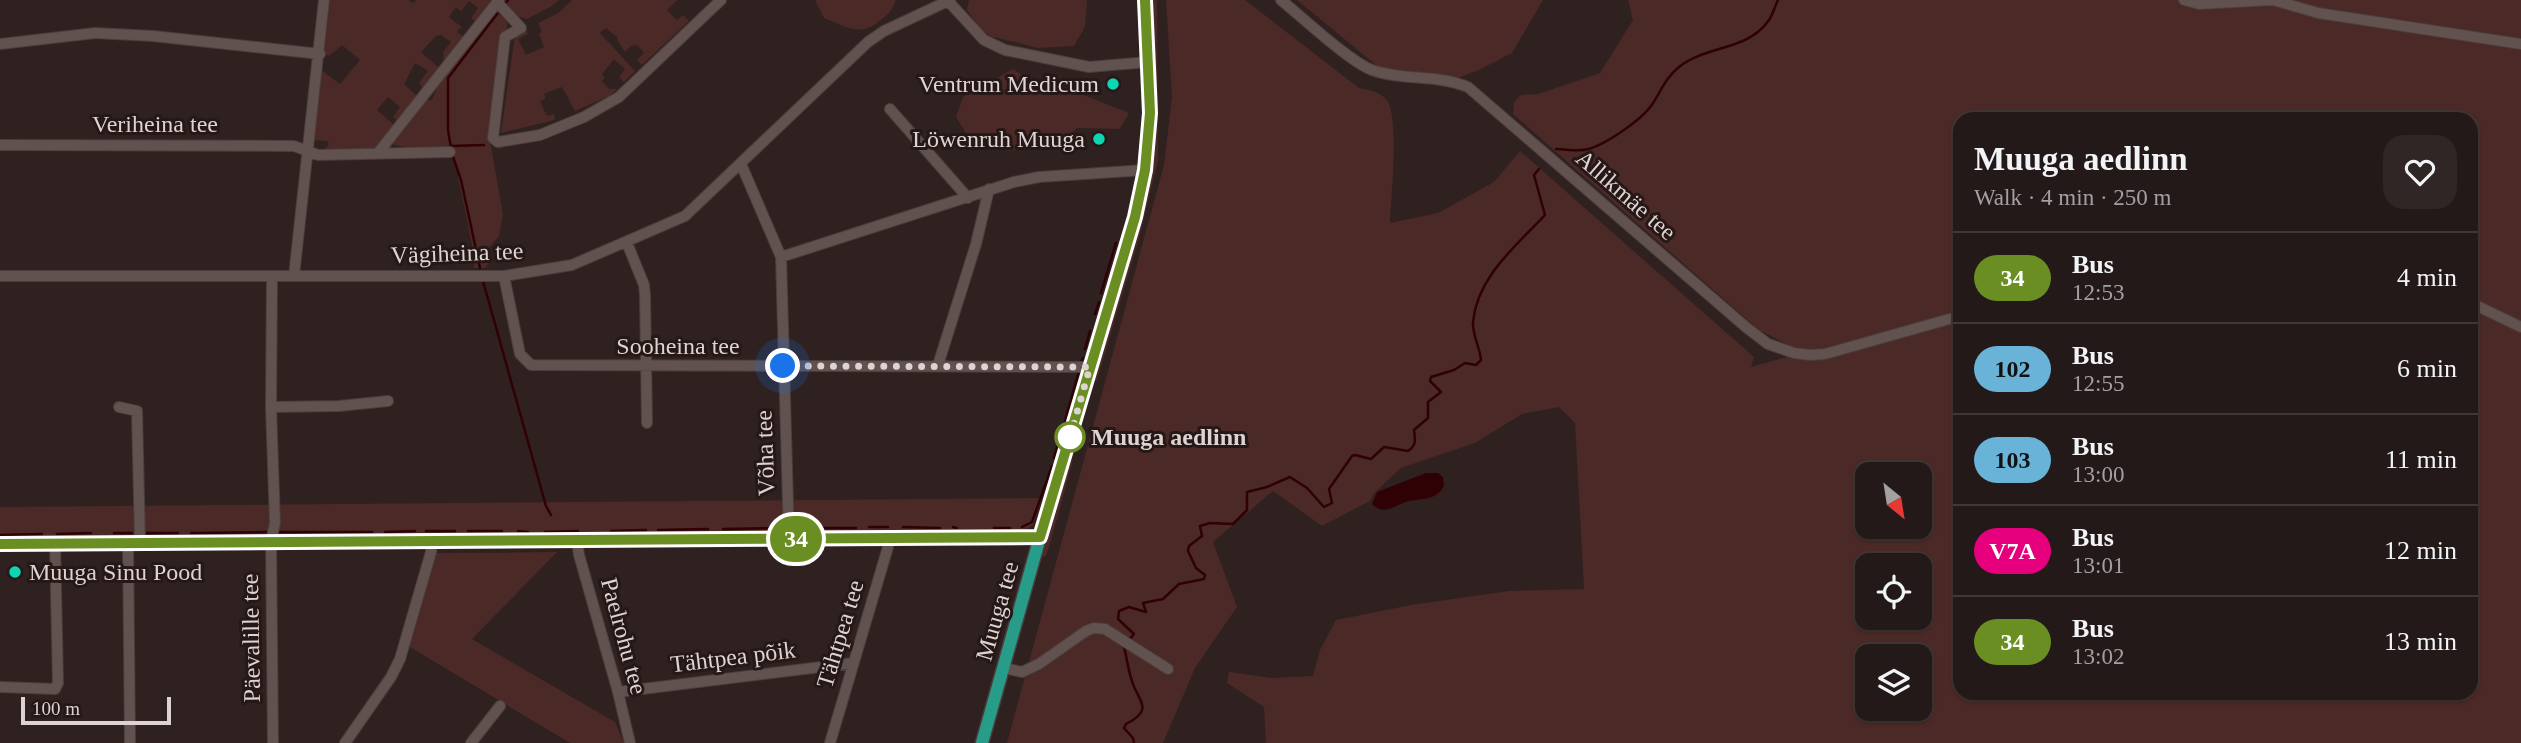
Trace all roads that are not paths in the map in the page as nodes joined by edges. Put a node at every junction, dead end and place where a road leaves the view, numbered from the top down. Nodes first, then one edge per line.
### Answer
1 (324, 0) edge
2 (721, 0) edge
3 (1145, 0) edge
4 (1281, 0) edge
5 (2184, 0) edge
6 (498, 1) edge
7 (949, 1) edge
8 (927, 4) edge
9 (0, 44) edge
10 (2521, 44) edge
11 (320, 54) junction
12 (1149, 62) junction
13 (890, 109) dead end
14 (0, 145) edge
15 (309, 151) junction
16 (450, 152) dead end
17 (378, 153) junction
18 (741, 164) junction
19 (1145, 170) junction
20 (989, 189) junction
21 (968, 198) junction
22 (627, 243) junction
23 (781, 257) junction
24 (0, 276) edge
25 (272, 276) junction
26 (294, 276) junction
27 (504, 276) junction
28 (2478, 306) edge
29 (1953, 318) edge
30 (2521, 327) edge
31 (938, 365) junction
32 (783, 366) junction
33 (646, 367) junction
34 (1090, 367) junction
35 (388, 401) dead end
36 (119, 407) dead end
37 (271, 407) junction
38 (647, 423) dead end
39 (1040, 537) junction
40 (888, 538) junction
41 (789, 539) junction
42 (271, 541) junction
43 (432, 541) junction
44 (577, 541) junction
45 (128, 542) junction
46 (140, 542) junction
47 (55, 543) junction
48 (0, 544) edge
49 (853, 663) junction
50 (1004, 668) junction
51 (1168, 669) dead end
52 (0, 687) edge
53 (618, 692) junction
54 (500, 706) dead end
55 (130, 743) edge
56 (273, 743) edge
57 (345, 743) edge
58 (471, 743) edge
59 (630, 743) edge
60 (830, 743) edge
61 (982, 743) edge

1 - 11 street
2 - 6 street
3 - 12 main road, Muuga tee
4 - 29 street, Allikmäe tee
5 - 10 street
6 - 17 street
7 - 8 street, Vägiheina tee
7 - 12 street
8 - 18 street, Vägiheina tee
9 - 11 street
11 - 15 street
12 - 19 main road, Muuga tee
13 - 21 street
14 - 15 street, Veriheina tee
15 - 17 street
15 - 26 street
16 - 17 street
18 - 22 street, Vägiheina tee
18 - 23 street, Võha tee
19 - 20 street
19 - 34 main road, Muuga tee
20 - 21 street
20 - 31 street
21 - 23 street
22 - 27 street, Vägiheina tee
22 - 33 street
23 - 32 street, Võha tee
24 - 25 street, Vägiheina tee
25 - 26 street, Vägiheina tee
25 - 37 street, Päevalille tee
26 - 27 street, Vägiheina tee
27 - 33 street, Sooheina tee
28 - 30 street
31 - 32 street, Sooheina tee
31 - 34 street, Sooheina tee
32 - 33 street, Sooheina tee
32 - 41 street, Võha tee
33 - 38 street
34 - 39 main road, Muuga tee
35 - 37 street
36 - 46 street
37 - 42 street, Päevalille tee
39 - 40 street
39 - 50 main road, Muuga tee
40 - 41 street
40 - 49 street, Tähtpea tee
41 - 44 street
42 - 43 street
42 - 46 street
42 - 56 street, Päevalille tee
43 - 44 street
43 - 57 street
44 - 53 street, Paelrohu tee
45 - 46 street
45 - 47 street
45 - 55 street
47 - 48 street
47 - 52 street
49 - 53 street, Tähtpea põik
49 - 60 street, Tähtpea tee
50 - 51 street
50 - 61 main road, Muuga tee
53 - 59 street, Paelrohu tee
54 - 58 street

